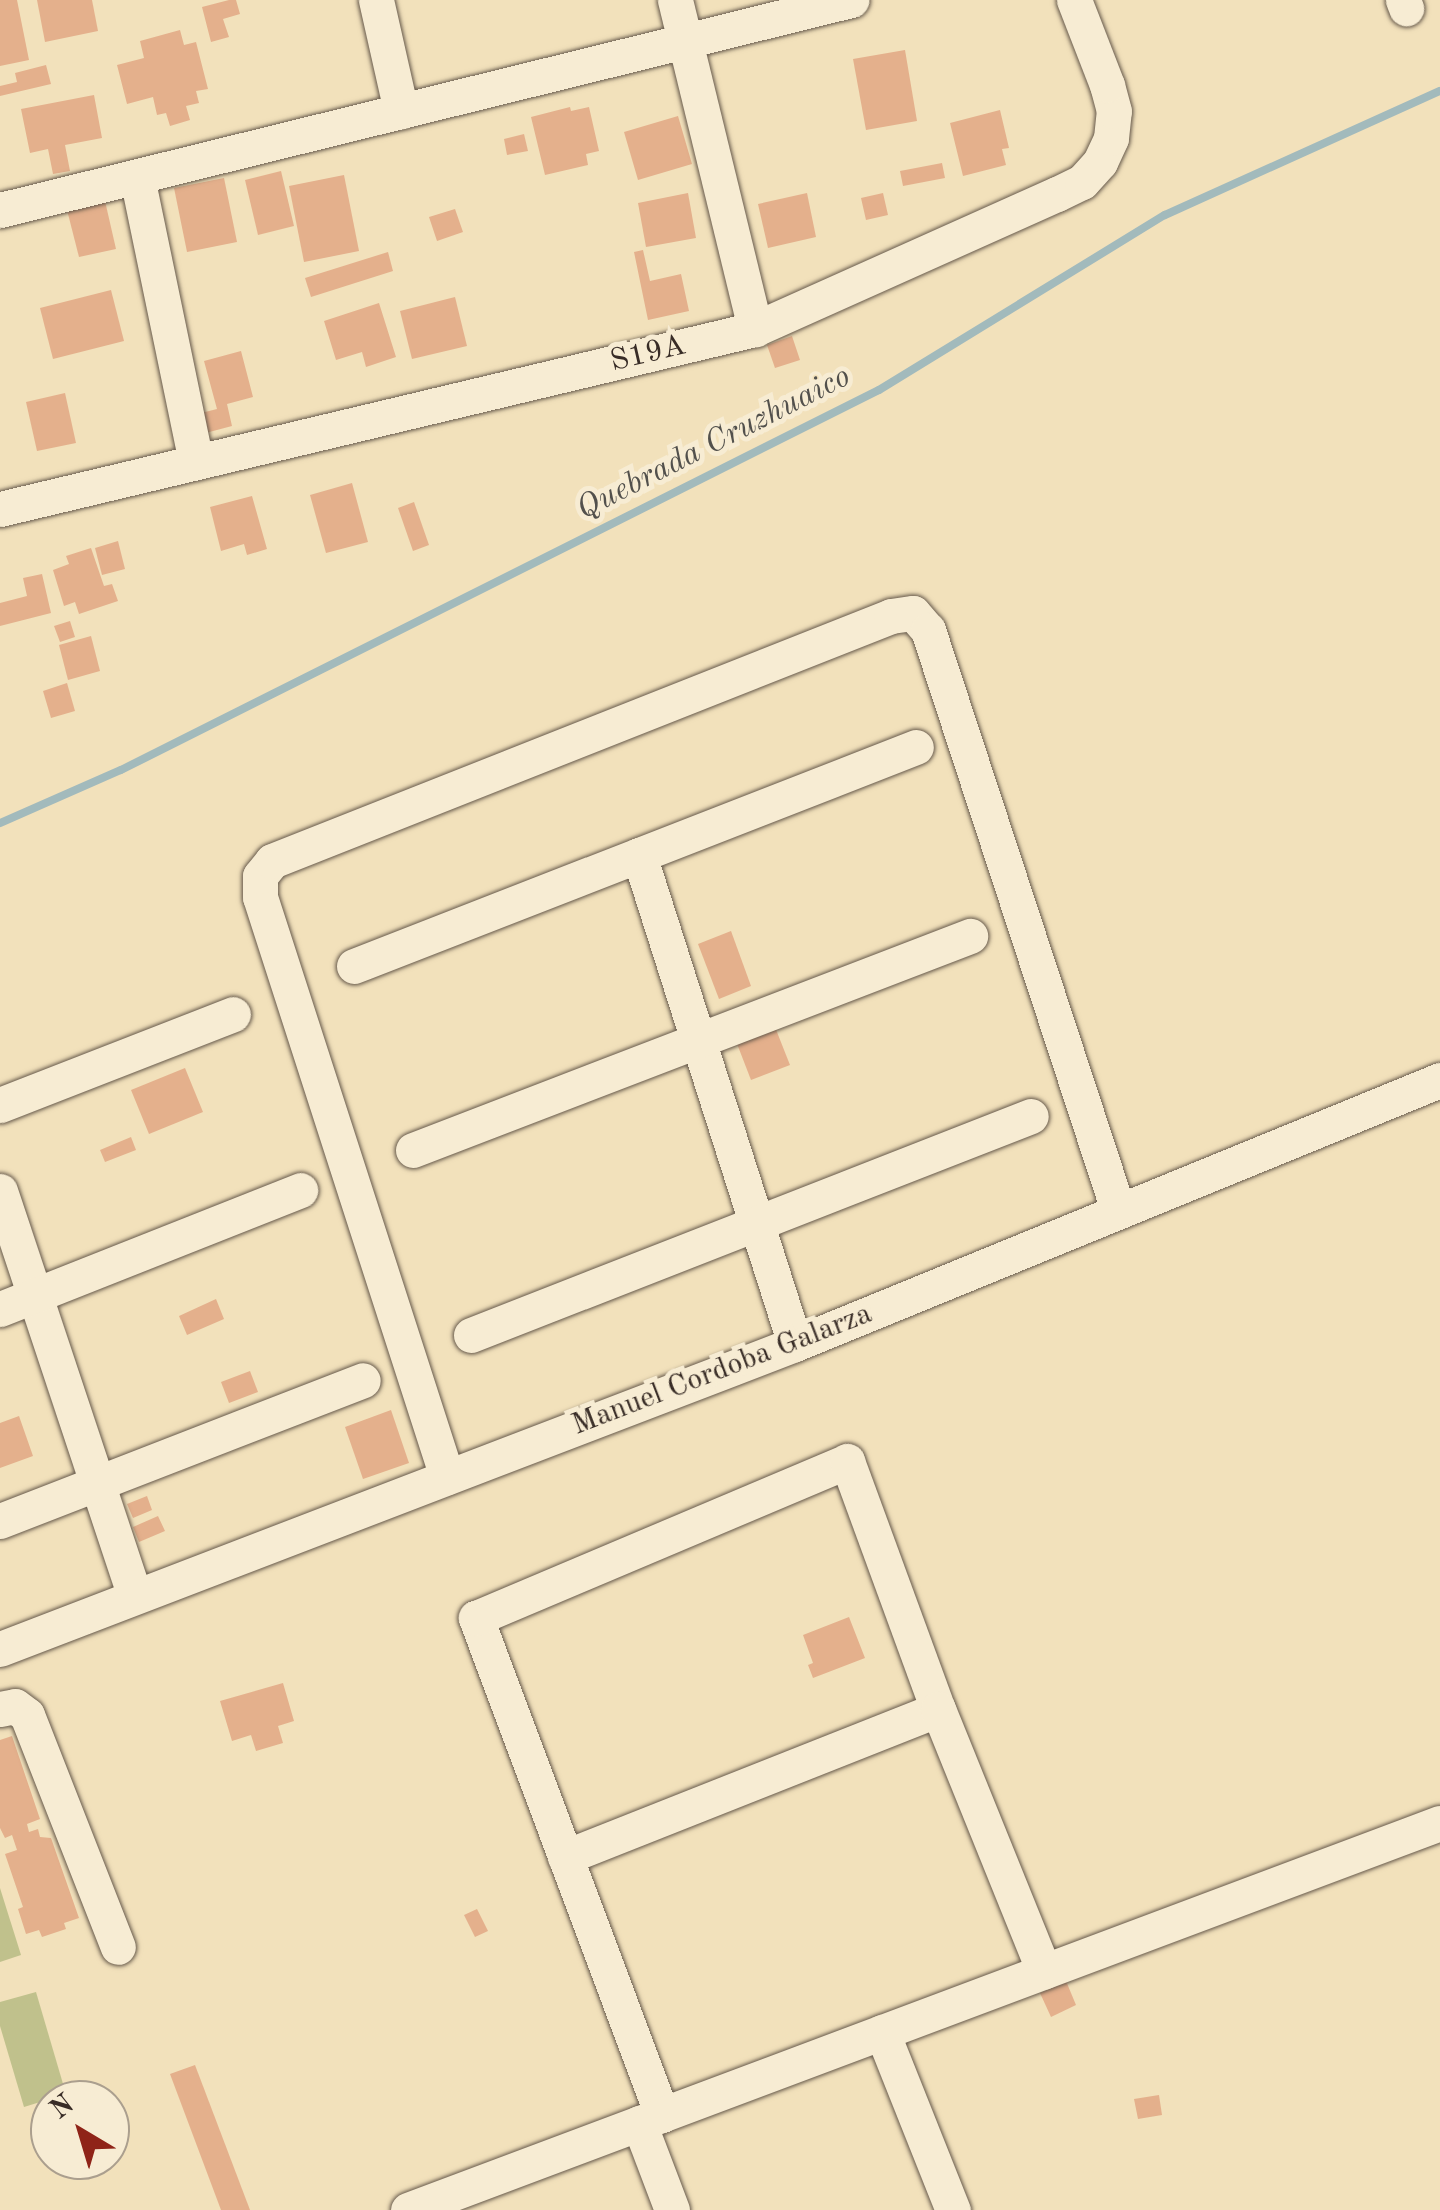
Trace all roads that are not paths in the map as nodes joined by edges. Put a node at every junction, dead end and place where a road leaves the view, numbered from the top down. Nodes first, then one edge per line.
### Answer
1 (376, 0) edge
2 (675, 0) edge
3 (851, 0) edge
4 (1074, 0) edge
5 (685, 41) junction
6 (401, 111) junction
7 (136, 177) junction
8 (0, 210) edge
9 (755, 328) junction
10 (196, 462) junction
11 (0, 509) edge
12 (916, 747) dead end
13 (640, 855) junction
14 (970, 936) dead end
15 (354, 966) dead end
16 (233, 1014) dead end
17 (698, 1040) junction
18 (1440, 1080) edge
19 (0, 1105) edge
20 (1031, 1116) dead end
21 (413, 1150) dead end
22 (300, 1190) dead end
23 (0, 1192) edge
24 (1118, 1210) junction
25 (756, 1224) junction
26 (35, 1295) junction
27 (0, 1308) edge
28 (470, 1335) dead end
29 (795, 1344) junction
30 (362, 1380) dead end
31 (447, 1476) junction
32 (98, 1483) junction
33 (0, 1521) edge
34 (136, 1596) junction
35 (0, 1648) edge
36 (0, 1709) edge
37 (938, 1709) junction
38 (1440, 1822) edge
39 (565, 1856) junction
40 (118, 1947) dead end
41 (1044, 1971) junction
42 (882, 2032) junction
43 (651, 2119) junction
44 (408, 2210) edge
45 (672, 2210) edge
46 (953, 2210) edge

1 - 6 street
2 - 5 street
3 - 5 street
4 - 9 street, S19A
5 - 6 street
5 - 9 street
6 - 7 street
7 - 8 street
7 - 10 street
9 - 10 street, S19A
10 - 11 street, S19A
12 - 13 street
13 - 15 street
13 - 17 street
14 - 17 street
16 - 19 street
17 - 21 street
17 - 25 street
18 - 24 street, Manuel Cordoba Galarza
20 - 25 street
22 - 26 street
23 - 26 street
24 - 29 street, Manuel Cordoba Galarza
24 - 31 street
25 - 28 street
25 - 29 street
26 - 27 street
26 - 32 street
29 - 31 street, Manuel Cordoba Galarza
30 - 32 street
31 - 34 street, Manuel Cordoba Galarza
32 - 33 street
32 - 34 street
34 - 35 street, Manuel Cordoba Galarza
36 - 40 street
37 - 39 street
37 - 39 street
37 - 41 street
38 - 41 street
39 - 43 street
41 - 42 street
42 - 43 street
42 - 46 street
43 - 44 street
43 - 45 street

